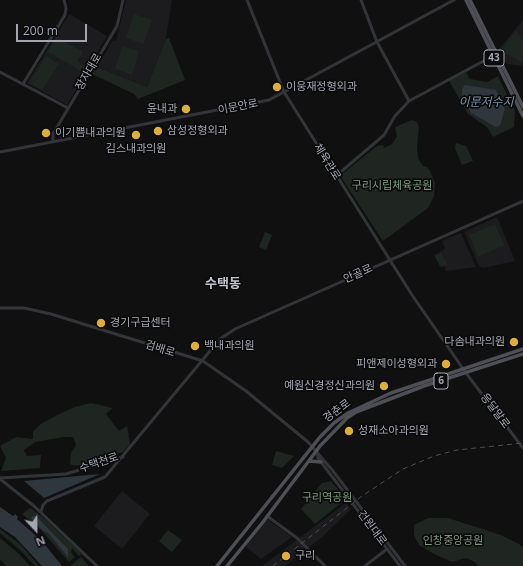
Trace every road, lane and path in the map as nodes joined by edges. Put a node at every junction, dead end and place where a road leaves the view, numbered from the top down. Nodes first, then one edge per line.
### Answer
1 (64, 0) edge
2 (123, 0) edge
3 (247, 0) edge
4 (361, 0) edge
5 (454, 0) edge
6 (466, 0) edge
7 (470, 0) edge
8 (377, 42) junction
9 (493, 56) junction
10 (0, 72) edge
11 (22, 84) junction
12 (284, 92) junction
13 (409, 101) junction
14 (523, 107) edge
15 (68, 108) junction
16 (523, 116) edge
17 (53, 142) junction
18 (0, 152) edge
19 (336, 176) junction
20 (523, 201) edge
21 (389, 260) junction
22 (0, 308) edge
23 (523, 349) edge
24 (523, 354) edge
25 (203, 361) junction
26 (465, 371) junction
27 (313, 447) junction
28 (523, 448) edge
29 (317, 452) junction
30 (123, 457) junction
31 (112, 459) junction
32 (309, 461) junction
33 (321, 462) junction
34 (116, 464) junction
35 (0, 479) edge
36 (48, 501) junction
37 (34, 506) junction
38 (41, 512) junction
39 (266, 516) junction
40 (387, 549) junction
41 (97, 566) edge
42 (217, 566) edge
43 (227, 566) edge
44 (326, 566) edge
45 (365, 566) edge
46 (400, 566) edge
47 (405, 566) edge

1 - 11 street
2 - 15 street, 장자대로
3 - 12 street, 체육관로
4 - 8 street
5 - 8 street, 이문안로
6 - 9 main road, 43
7 - 14 main road, 43
8 - 12 street, 이문안로
8 - 13 street
9 - 13 street
9 - 16 main road, 43
10 - 11 street
11 - 15 street
12 - 17 street, 이문안로
12 - 19 street, 체육관로
13 - 19 street
15 - 17 street, 장자대로
17 - 18 street, 이문안로
19 - 21 street, 체육관로
20 - 21 street, 안골로
21 - 25 street, 안골로
21 - 26 street, 체육관로
22 - 25 street, 검배로
23 - 26 main road, 경춘로
24 - 26 main road, 경춘로 / 6
25 - 27 street, 검배로
25 - 30 street, 수택천로
26 - 27 main road, 경춘로
26 - 28 street, 응달말로
26 - 29 main road, 경춘로 / 6
27 - 29 street, 검배로
27 - 42 main road, 경춘로
29 - 32 main road, 경춘로 / 6
29 - 33 street, 건원대로
29 - 47 street, 건원대로
30 - 31 street, 수택천로
30 - 34 street
31 - 34 street
31 - 35 street, 수택천로
32 - 33 main road
32 - 39 main road, 경춘로 / 6
33 - 40 street, 건원대로
34 - 36 street
35 - 37 street
36 - 37 street
36 - 38 street
37 - 38 street
38 - 41 street
39 - 43 main road, 경춘로 / 6
39 - 44 street
40 - 45 street
40 - 46 street, 건원대로

